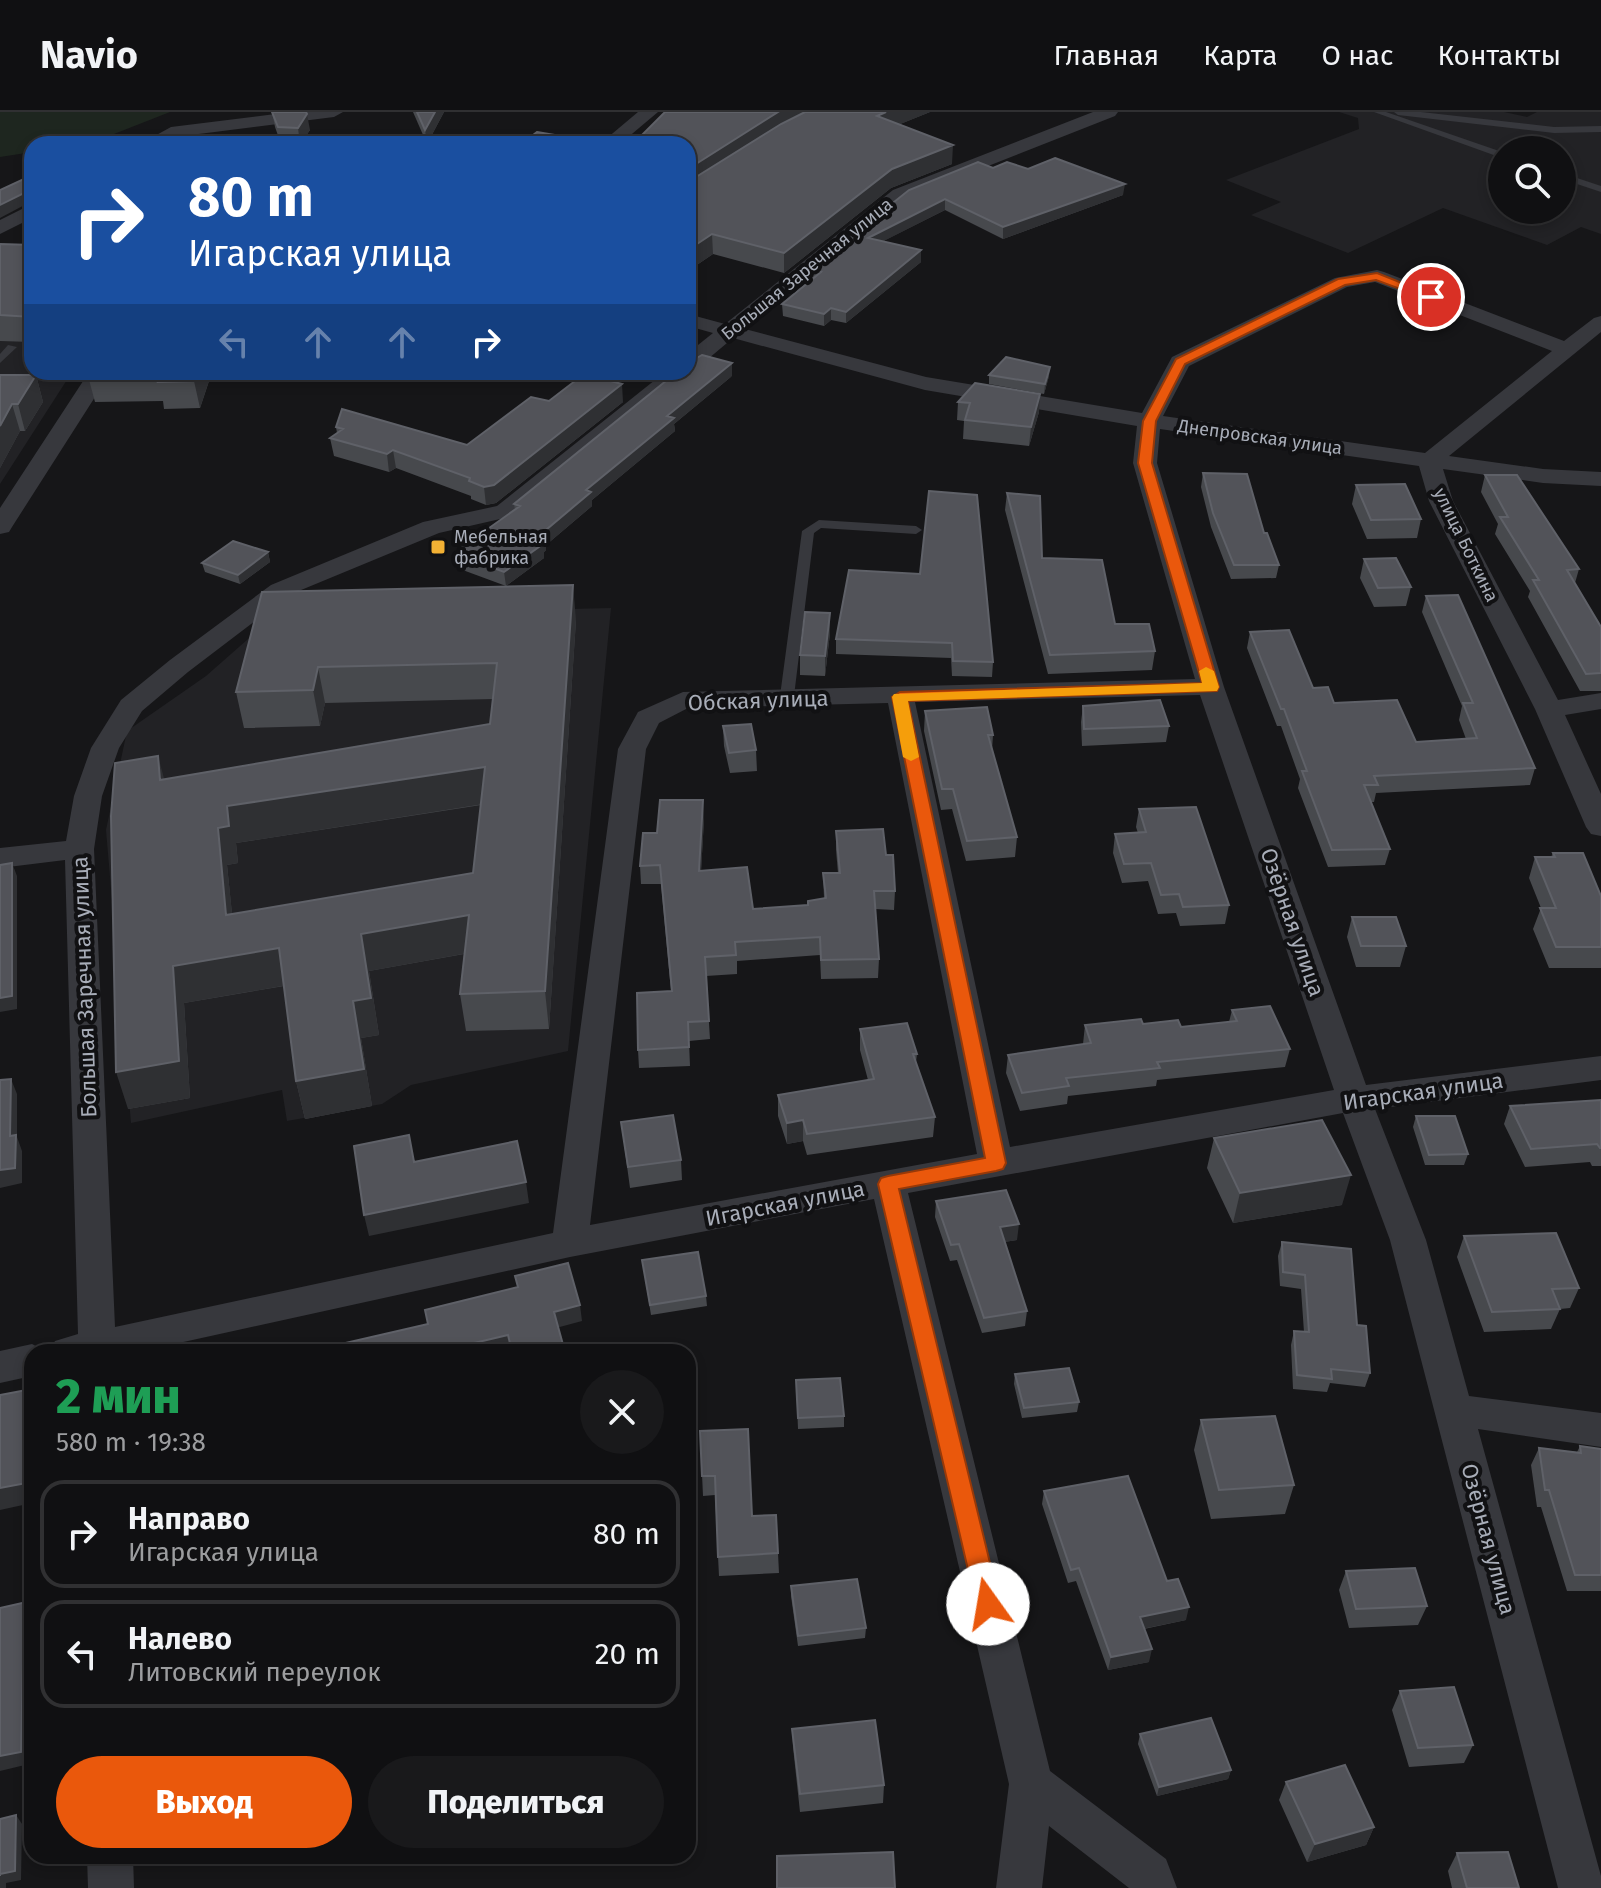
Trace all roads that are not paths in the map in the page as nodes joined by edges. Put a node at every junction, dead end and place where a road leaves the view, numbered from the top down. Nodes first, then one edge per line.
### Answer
1 (334, 112) edge
2 (649, 112) edge
3 (1109, 112) edge
4 (1378, 112) edge
5 (1398, 112) edge
6 (254, 122) junction
7 (1601, 129) edge
8 (164, 136) edge
9 (246, 136) edge
10 (619, 136) edge
11 (1488, 150) edge
12 (1576, 181) edge
13 (1601, 189) edge
14 (24, 214) edge
15 (0, 228) edge
16 (696, 322) edge
17 (1601, 322) edge
18 (729, 331) junction
19 (12, 347) dead end
20 (1566, 349) junction
21 (696, 358) edge
22 (0, 360) edge
23 (95, 380) edge
24 (668, 380) edge
25 (1149, 421) junction
26 (1429, 461) junction
27 (1601, 479) edge
28 (0, 527) edge
29 (916, 530) dead end
30 (1211, 687) junction
31 (787, 696) junction
32 (900, 697) junction
33 (1601, 701) edge
34 (1549, 709) junction
35 (1601, 827) edge
36 (79, 849) junction
37 (0, 858) edge
38 (1601, 1068) edge
39 (1354, 1099) junction
40 (996, 1163) junction
41 (888, 1184) junction
42 (570, 1243) junction
43 (87, 1344) edge
44 (114, 1344) edge
45 (24, 1362) edge
46 (0, 1367) edge
47 (1455, 1410) junction
48 (1601, 1430) edge
49 (1031, 1784) junction
50 (110, 1864) edge
51 (111, 1888) edge
52 (1019, 1888) edge
53 (1154, 1888) edge
54 (1581, 1888) edge

1 - 6 street
2 - 10 street
3 - 18 street, Большая Заречная улица
4 - 11 lane
5 - 7 lane
6 - 8 street
6 - 9 street
12 - 13 lane
14 - 15 street
16 - 18 street, Днепровская улица
17 - 20 street, улица Боткина
18 - 21 street, Большая Заречная улица
18 - 25 street, Днепровская улица
19 - 22 lane
20 - 25 street, Озёрная улица
20 - 26 street, улица Боткина
23 - 28 street
24 - 36 street, Большая Заречная улица
25 - 26 street, Днепровская улица
25 - 30 street, Озёрная улица
26 - 27 street, Днепровская улица
26 - 34 street, улица Боткина
29 - 31 lane
30 - 32 street, Обская улица
30 - 39 street, Озёрная улица
31 - 32 street, Обская улица
31 - 42 street, Обская улица
32 - 40 street
33 - 34 street
34 - 35 street, улица Боткина
36 - 37 street
36 - 43 street, Большая Заречная улица
38 - 39 street, Игарская улица
39 - 40 street, Игарская улица
39 - 47 street, Озёрная улица
40 - 41 street, Игарская улица
41 - 42 street, Игарская улица
41 - 49 street
42 - 44 street, Игарская улица
45 - 46 street
47 - 48 street
47 - 54 street, Озёрная улица
49 - 52 street
49 - 53 street
50 - 51 street

